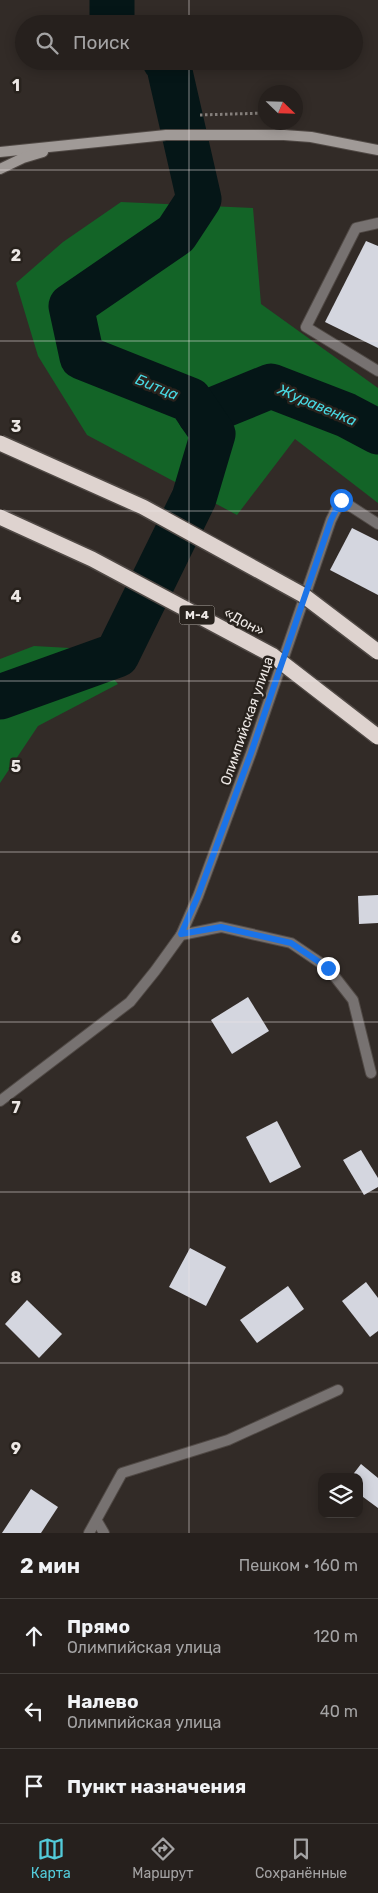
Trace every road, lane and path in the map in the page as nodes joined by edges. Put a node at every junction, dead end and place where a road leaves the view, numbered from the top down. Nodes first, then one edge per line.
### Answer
1 (258, 113) edge
2 (192, 116) dead end
3 (74, 144) junction
4 (378, 150) edge
5 (0, 152) edge
6 (0, 169) edge
7 (378, 223) edge
8 (378, 371) edge
9 (0, 443) edge
10 (0, 517) edge
11 (378, 524) edge
12 (378, 652) edge
13 (378, 737) edge
14 (181, 934) junction
15 (371, 1073) dead end
16 (0, 1101) edge
17 (338, 1390) dead end
18 (96, 1521) junction
19 (89, 1533) edge
20 (104, 1533) edge

1 - 2 path
3 - 4 main road
3 - 5 main road
3 - 6 main road
7 - 8 street
9 - 12 highway, bridge
10 - 13 highway, «Дон» / М-4, bridge
11 - 14 street, Олимпийская улица
14 - 15 street
14 - 16 street, Олимпийская улица
17 - 18 street
18 - 19 street
18 - 20 street

